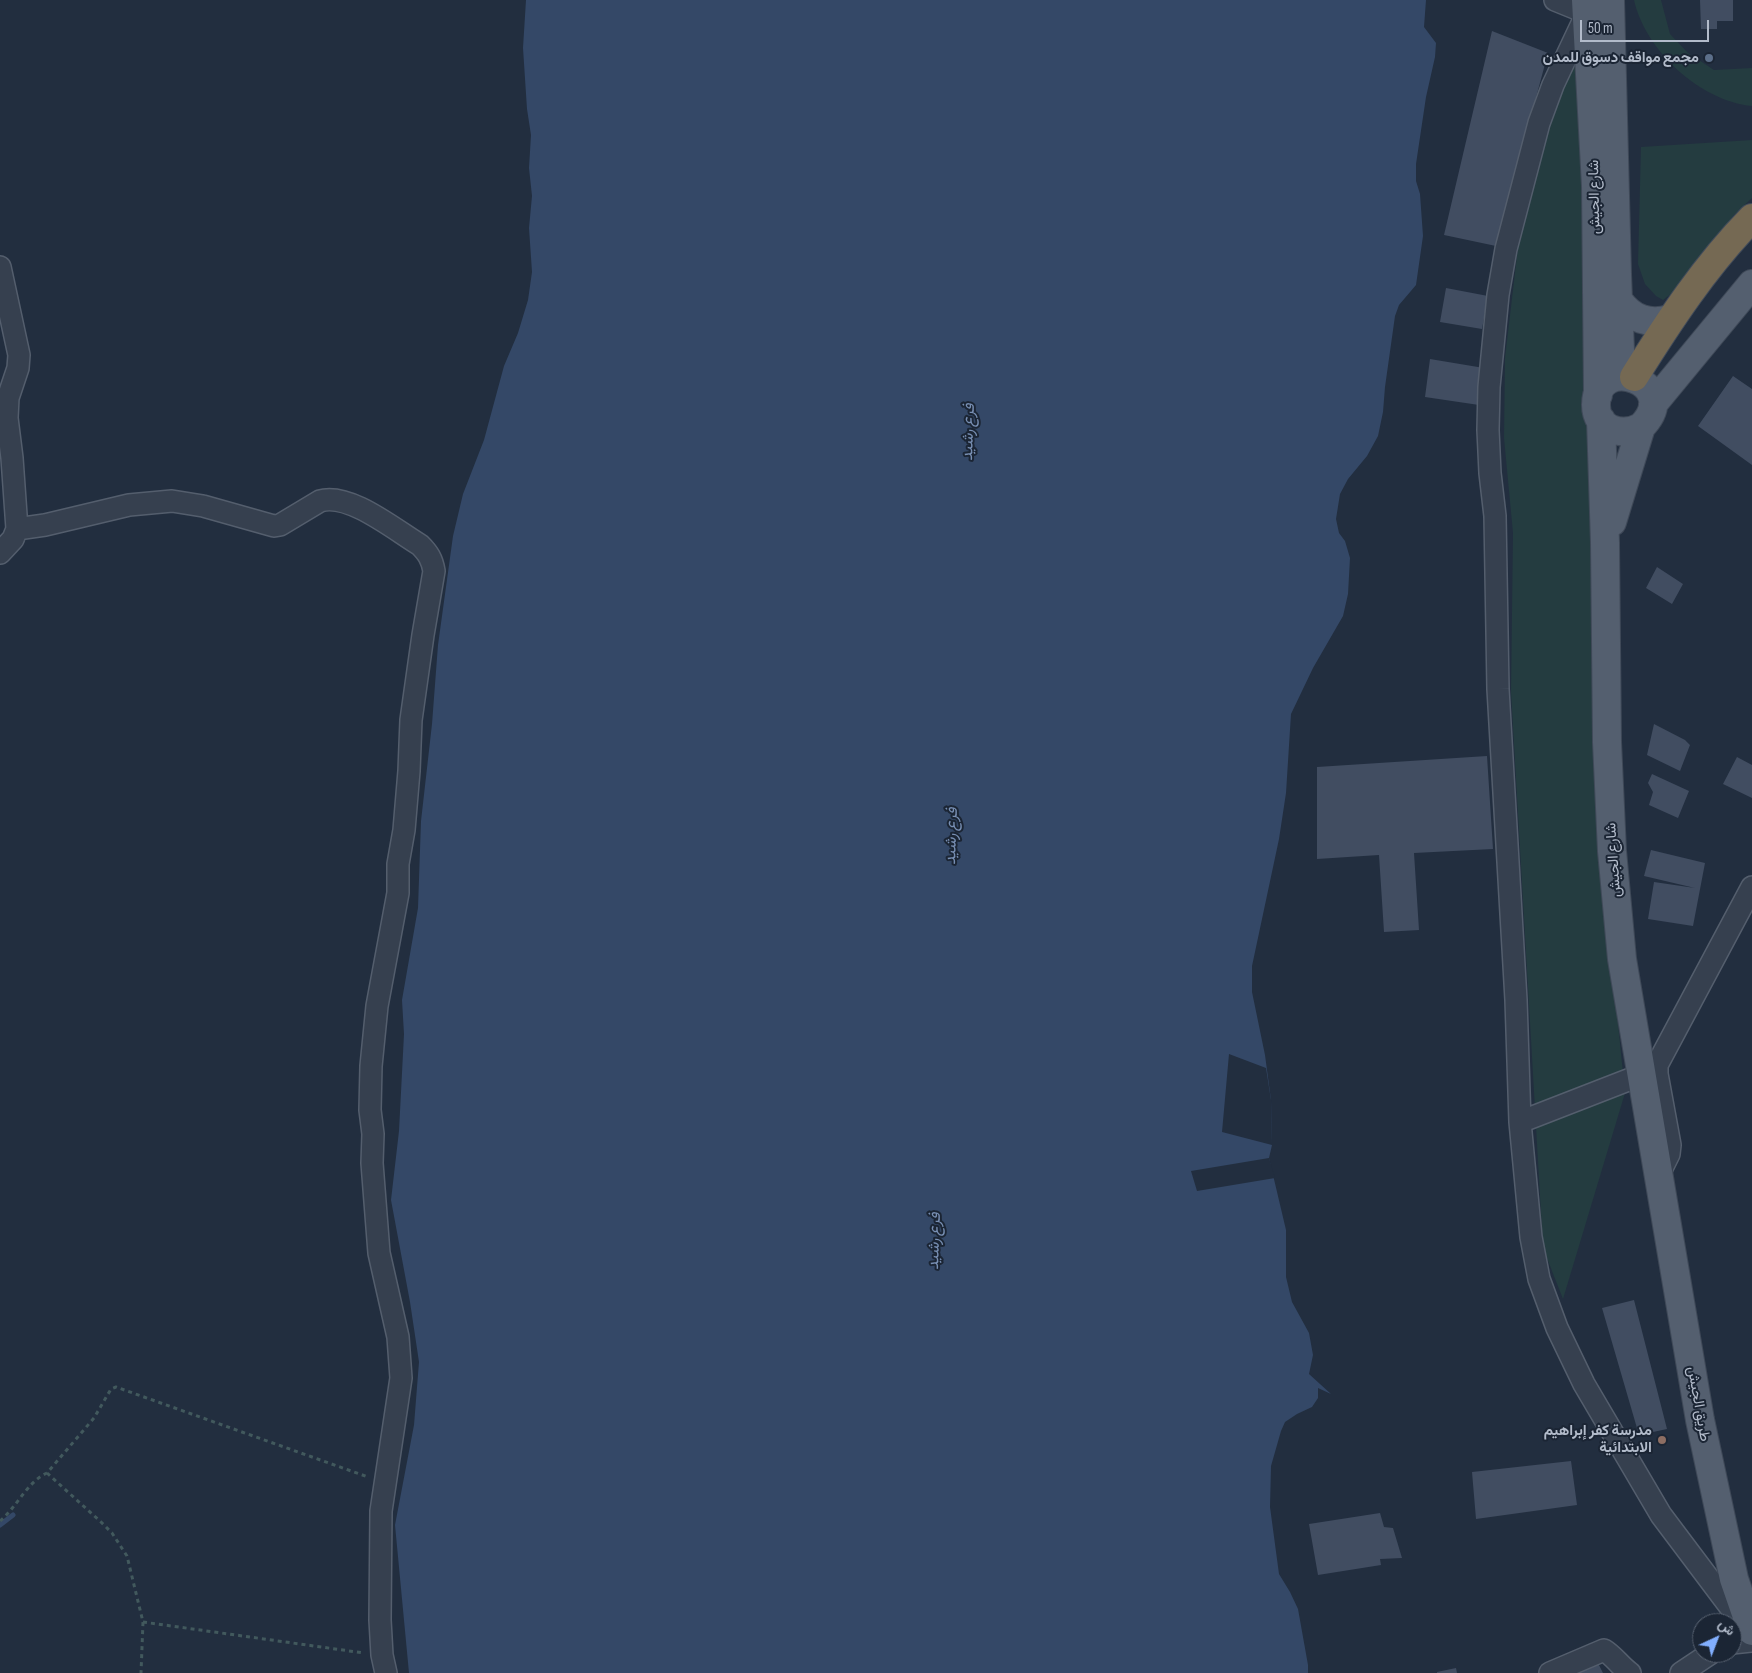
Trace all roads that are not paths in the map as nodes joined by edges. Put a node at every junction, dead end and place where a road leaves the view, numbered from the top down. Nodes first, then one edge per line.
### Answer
1 (1555, 0) edge
2 (1594, 4) edge
3 (1752, 218) edge
4 (0, 267) edge
5 (1752, 284) edge
6 (1619, 301) junction
7 (1670, 319) junction
8 (1627, 376) junction
9 (1600, 408) junction
10 (1647, 416) junction
11 (17, 529) junction
12 (1605, 543) junction
13 (0, 553) edge
14 (1752, 887) edge
15 (1641, 1075) junction
16 (1520, 1122) junction
17 (1659, 1174) junction
18 (1743, 1583) edge
19 (1752, 1631) edge
20 (1752, 1636) edge
21 (1696, 1663) edge
22 (384, 1664) edge
23 (1550, 1673) edge
24 (1630, 1673) edge
25 (1682, 1673) edge

1 - 2 street
2 - 6 main road, شارع الجيش
2 - 9 main road, شارع الجيش
2 - 16 street
3 - 7 highway
4 - 11 street
5 - 10 main road
6 - 7 main road
6 - 8 main road, شارع الجيش
7 - 8 highway
8 - 9 main road
8 - 10 main road
9 - 10 main road
9 - 12 main road, شارع الجيش
10 - 12 main road, شارع الجيش
11 - 13 street
11 - 22 street
12 - 15 main road, شارع الجيش
14 - 17 street
15 - 16 street
15 - 17 main road, شارع الجيش
16 - 20 street
17 - 18 main road, طريق الجيش
18 - 19 main road, طريق الجيش
21 - 25 street
23 - 24 street

